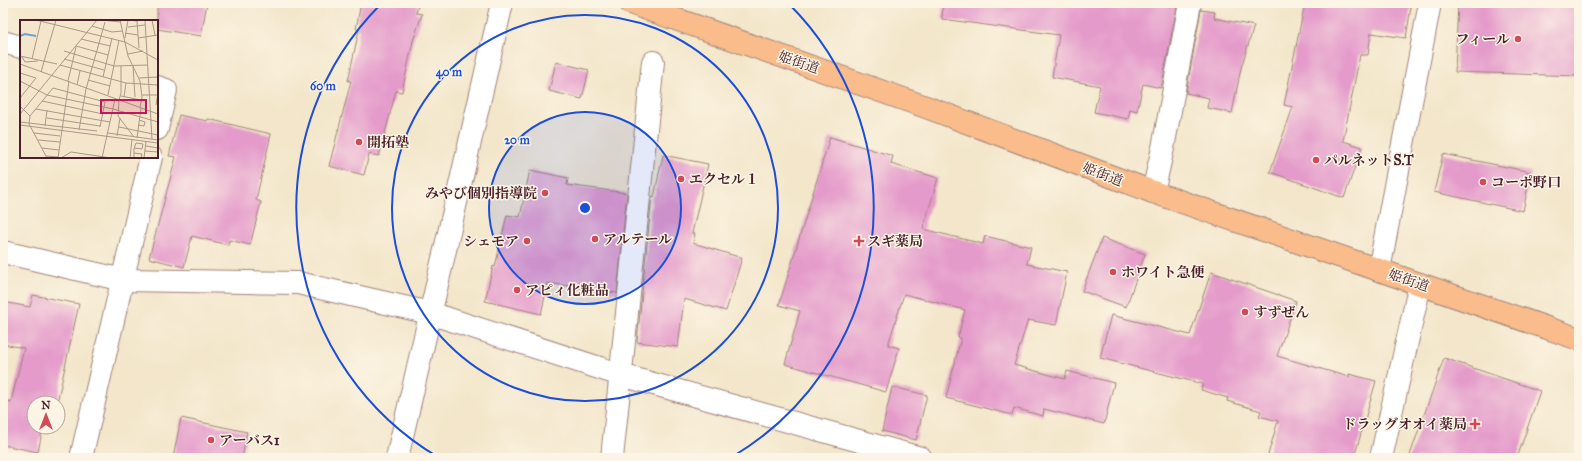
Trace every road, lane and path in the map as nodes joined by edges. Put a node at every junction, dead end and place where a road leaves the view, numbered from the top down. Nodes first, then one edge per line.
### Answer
1 (502, 3) edge
2 (630, 3) edge
3 (1190, 3) edge
4 (1430, 3) edge
5 (3, 42) edge
6 (20, 47) edge
7 (653, 62) dead end
8 (158, 87) edge
9 (158, 125) edge
10 (151, 158) edge
11 (1153, 192) junction
12 (3, 252) edge
13 (1379, 270) junction
14 (123, 280) junction
15 (1420, 284) junction
16 (430, 313) junction
17 (1579, 339) edge
18 (621, 375) junction
19 (80, 458) edge
20 (397, 458) edge
21 (612, 458) edge
22 (921, 458) edge
23 (1380, 458) edge

1 - 16 street
2 - 11 main road, 姫街道
3 - 11 street
4 - 13 street
5 - 6 street
7 - 18 street
8 - 9 street
10 - 14 street
11 - 13 main road, 姫街道
12 - 14 street
13 - 15 main road, 姫街道
14 - 16 street
14 - 19 street
15 - 17 main road, 姫街道
15 - 23 street
16 - 18 street
16 - 20 street
18 - 21 street
18 - 22 street

